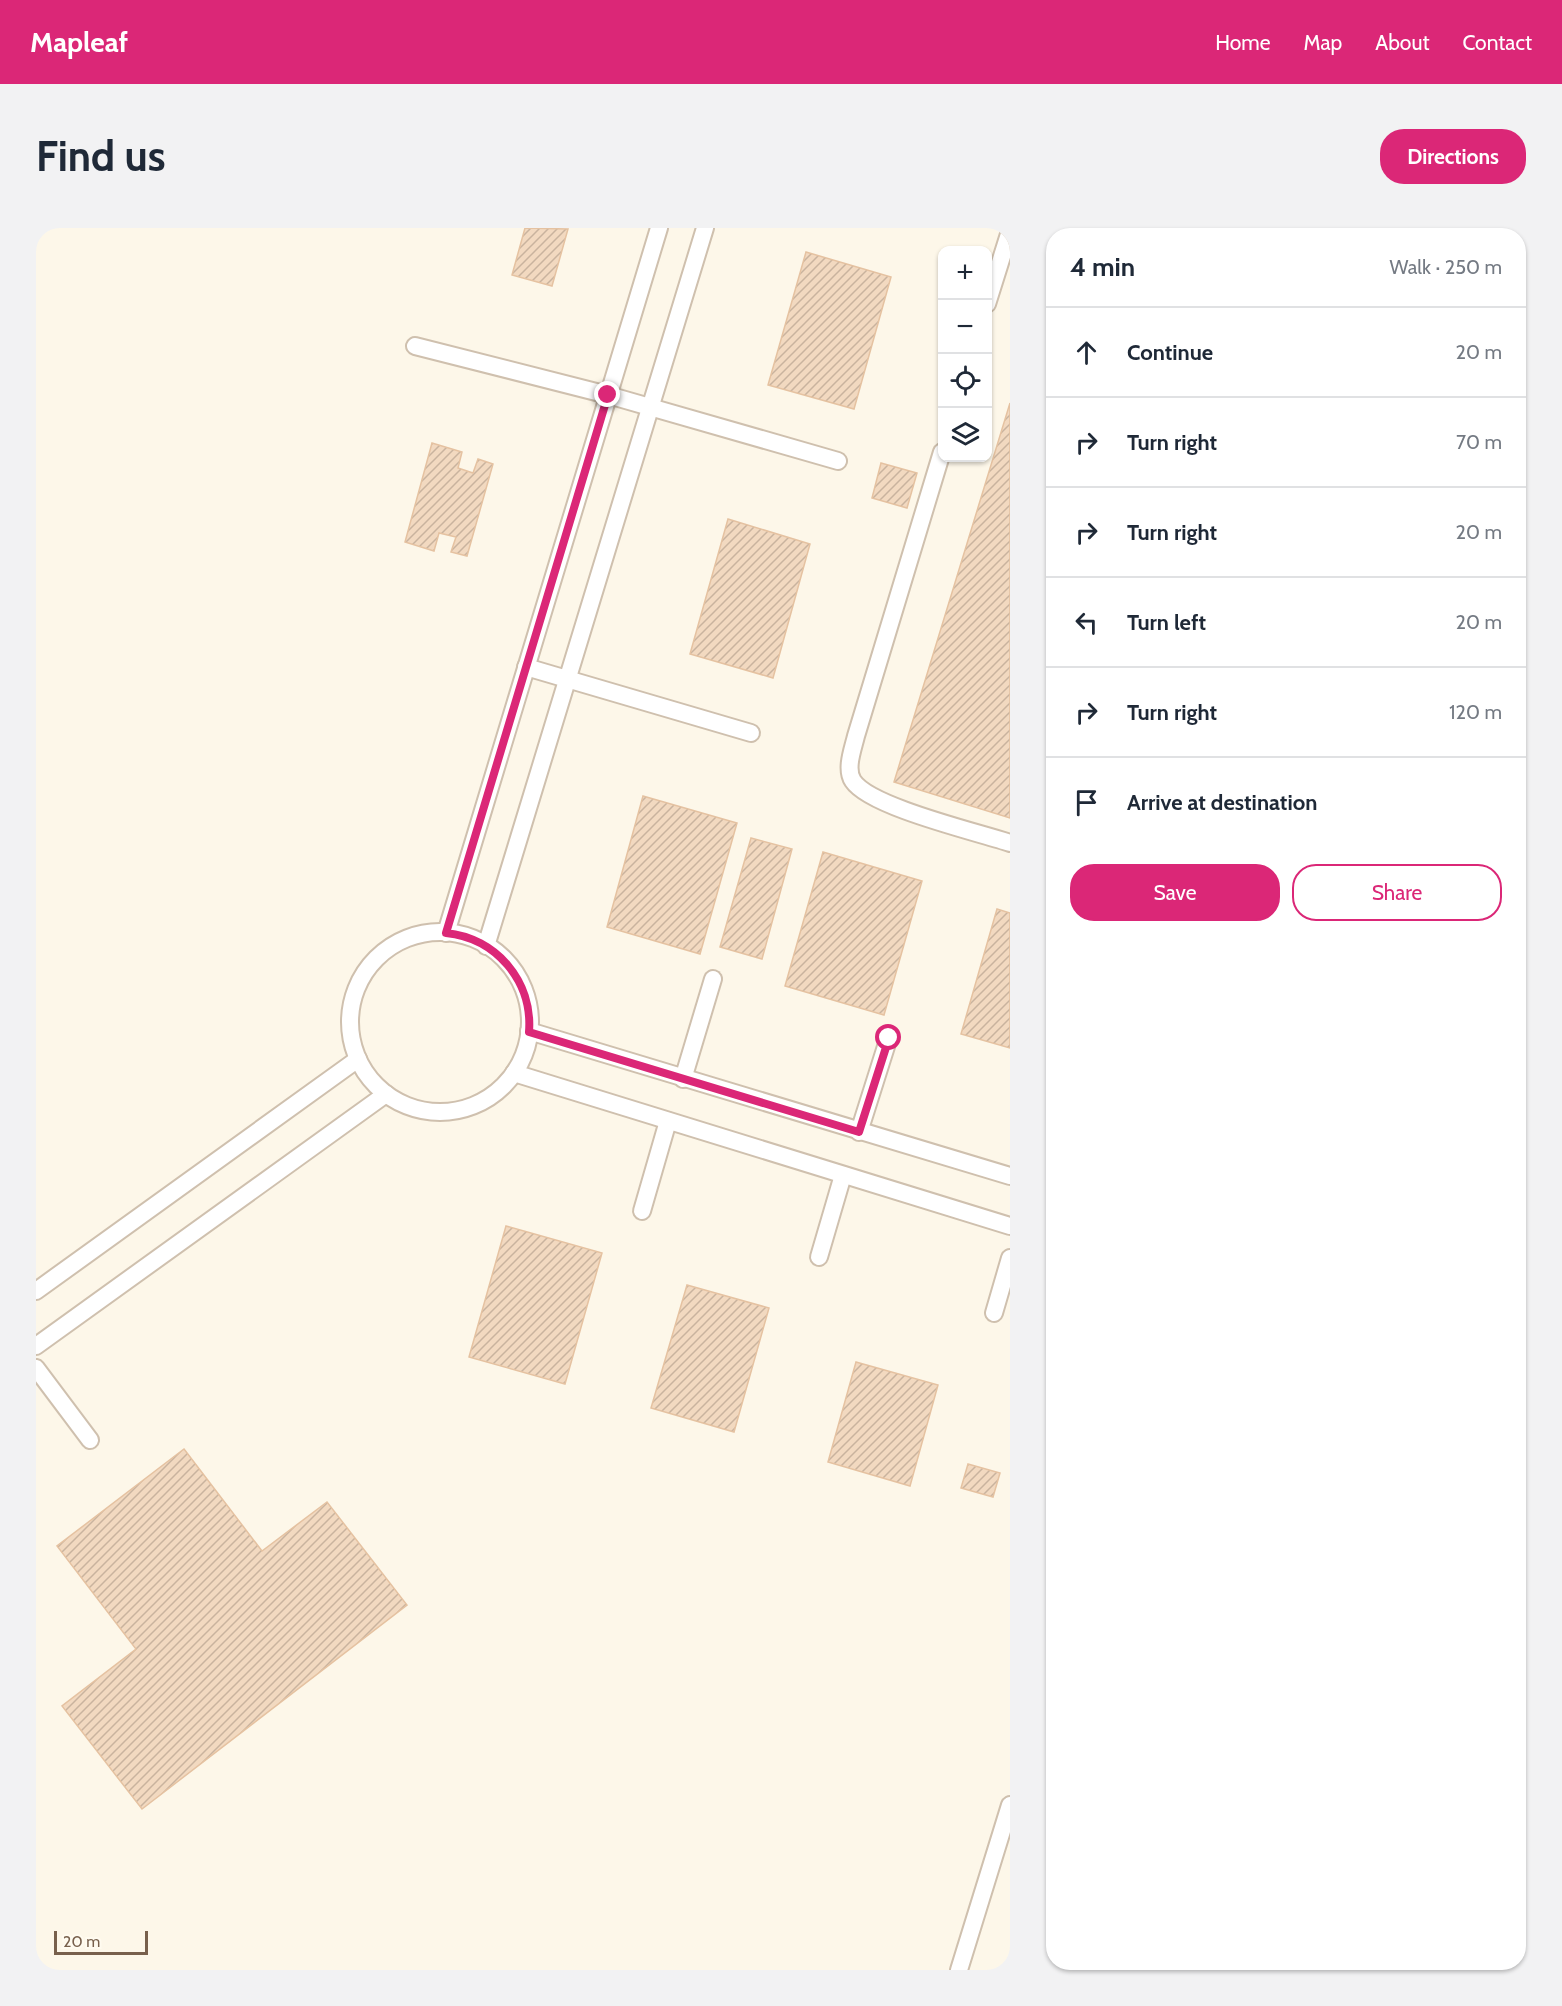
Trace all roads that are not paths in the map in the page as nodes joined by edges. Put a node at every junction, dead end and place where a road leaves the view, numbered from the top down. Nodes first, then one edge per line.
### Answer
1 (659, 228) edge
2 (705, 228) edge
3 (1010, 231) edge
4 (988, 300) edge
5 (415, 346) dead end
6 (608, 395) junction
7 (650, 407) junction
8 (838, 461) dead end
9 (939, 462) edge
10 (526, 667) junction
11 (568, 678) junction
12 (751, 733) dead end
13 (1010, 843) edge
14 (446, 933) junction
15 (486, 946) junction
16 (713, 979) dead end
17 (529, 1032) junction
18 (889, 1038) dead end
19 (358, 1059) junction
20 (514, 1073) junction
21 (683, 1079) junction
22 (386, 1094) junction
23 (669, 1121) junction
24 (859, 1132) junction
25 (843, 1175) junction
26 (1010, 1176) edge
27 (642, 1211) dead end
28 (1010, 1226) edge
29 (819, 1257) dead end
30 (1010, 1258) edge
31 (36, 1291) edge
32 (994, 1313) dead end
33 (36, 1346) edge
34 (36, 1368) edge
35 (90, 1440) dead end
36 (1010, 1805) edge
37 (959, 1970) edge

1 - 6 lane
2 - 7 lane
3 - 4 lane
5 - 6 lane
6 - 7 lane
6 - 10 lane
7 - 8 lane
7 - 11 lane
9 - 13 lane
10 - 11 lane
10 - 14 lane
11 - 12 lane
11 - 15 lane
14 - 15 lane
14 - 19 lane
15 - 17 lane
16 - 21 lane
17 - 20 lane
17 - 21 lane
18 - 24 lane
19 - 22 lane
19 - 31 lane
20 - 22 lane
20 - 23 lane
21 - 24 lane
22 - 33 lane
23 - 25 lane
23 - 27 lane
24 - 26 lane
25 - 28 lane
25 - 29 lane
30 - 32 lane
34 - 35 lane
36 - 37 lane

